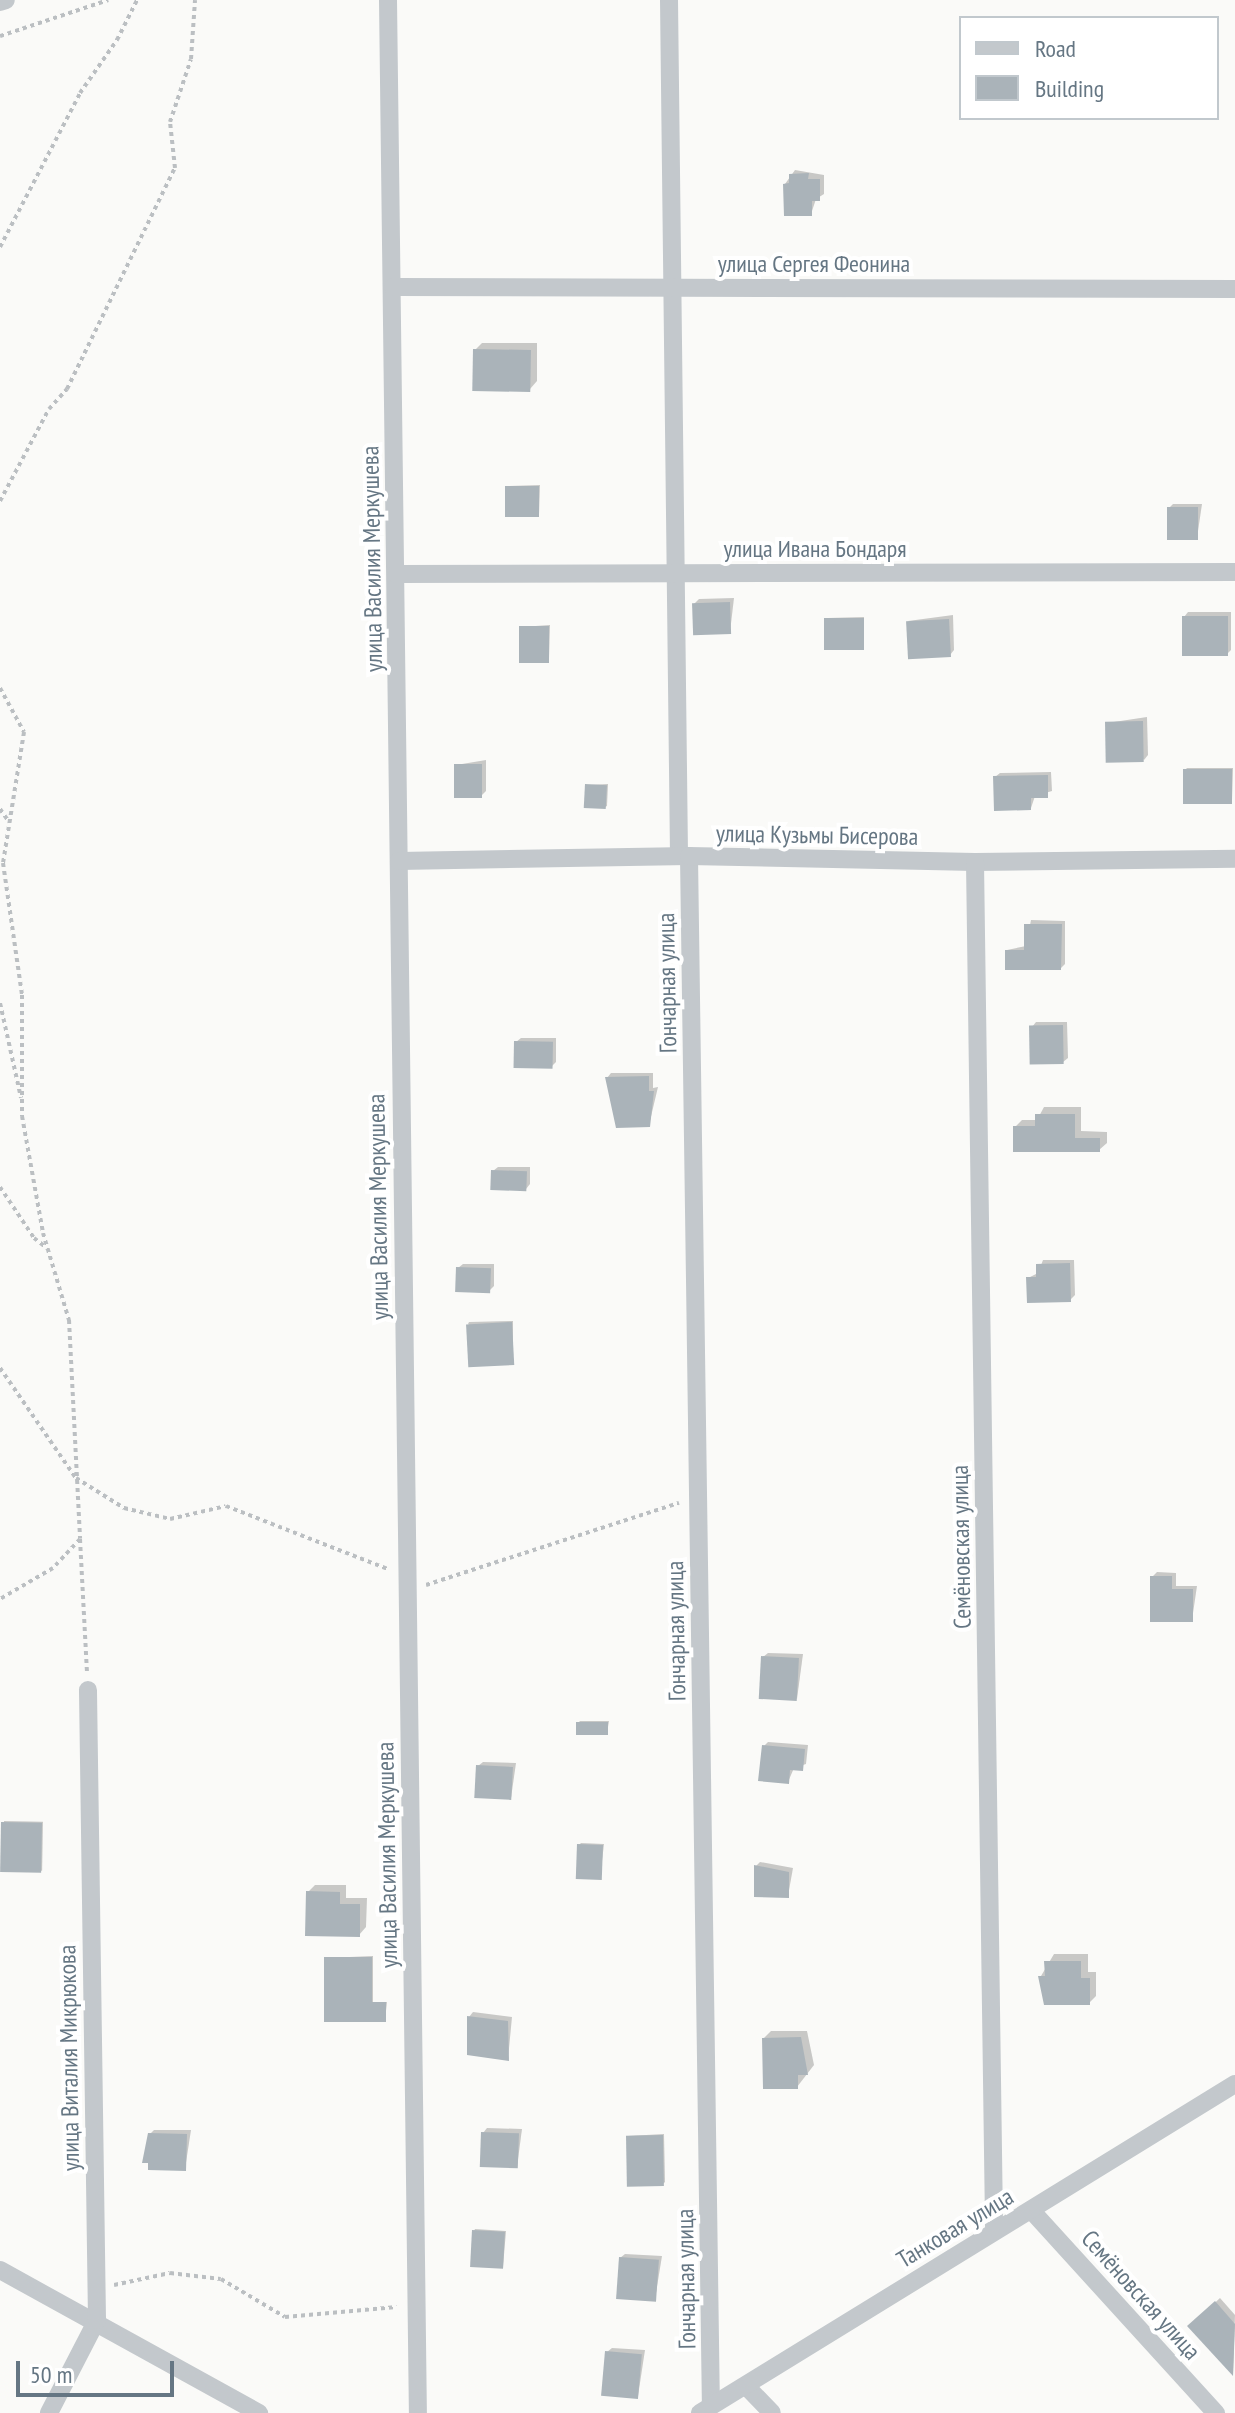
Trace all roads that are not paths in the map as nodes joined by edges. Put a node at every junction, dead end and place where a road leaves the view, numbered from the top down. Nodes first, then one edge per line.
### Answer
1 (6, 0) edge
2 (388, 0) edge
3 (669, 0) edge
4 (0, 2) edge
5 (393, 287) junction
6 (672, 287) junction
7 (1235, 289) edge
8 (1235, 572) edge
9 (675, 573) junction
10 (396, 574) junction
11 (684, 856) junction
12 (1235, 859) edge
13 (399, 861) junction
14 (975, 862) junction
15 (88, 1690) road end
16 (1235, 2084) edge
17 (1031, 2210) junction
18 (994, 2231) junction
19 (0, 2270) edge
20 (97, 2320) junction
21 (746, 2386) junction
22 (706, 2410) edge
23 (49, 2413) edge
24 (259, 2413) edge
25 (418, 2413) edge
26 (772, 2413) edge
27 (1216, 2413) edge

1 - 4 street
2 - 5 street, улица Василия Меркушева
3 - 6 street, Гончарная улица
5 - 6 street, улица Сергея Феонина
5 - 10 street, улица Василия Меркушева
6 - 7 street, улица Сергея Феонина
6 - 9 street, Гончарная улица
8 - 9 street, улица Ивана Бондаря
9 - 10 street, улица Ивана Бондаря
9 - 11 street, Гончарная улица
10 - 13 street, улица Василия Меркушева
11 - 13 street, улица Кузьмы Бисерова
11 - 14 street, улица Кузьмы Бисерова
11 - 22 street, Гончарная улица
12 - 14 street, улица Кузьмы Бисерова
13 - 25 street, улица Василия Меркушева
14 - 18 street, Семёновская улица
15 - 20 street, улица Виталия Микрюкова
16 - 17 street, Танковая улица
17 - 18 street, Танковая улица
17 - 27 street, Семёновская улица
18 - 21 street, Танковая улица
19 - 20 street
20 - 23 street, улица Виталия Микрюкова
20 - 24 street
21 - 22 street, Танковая улица
21 - 26 street

